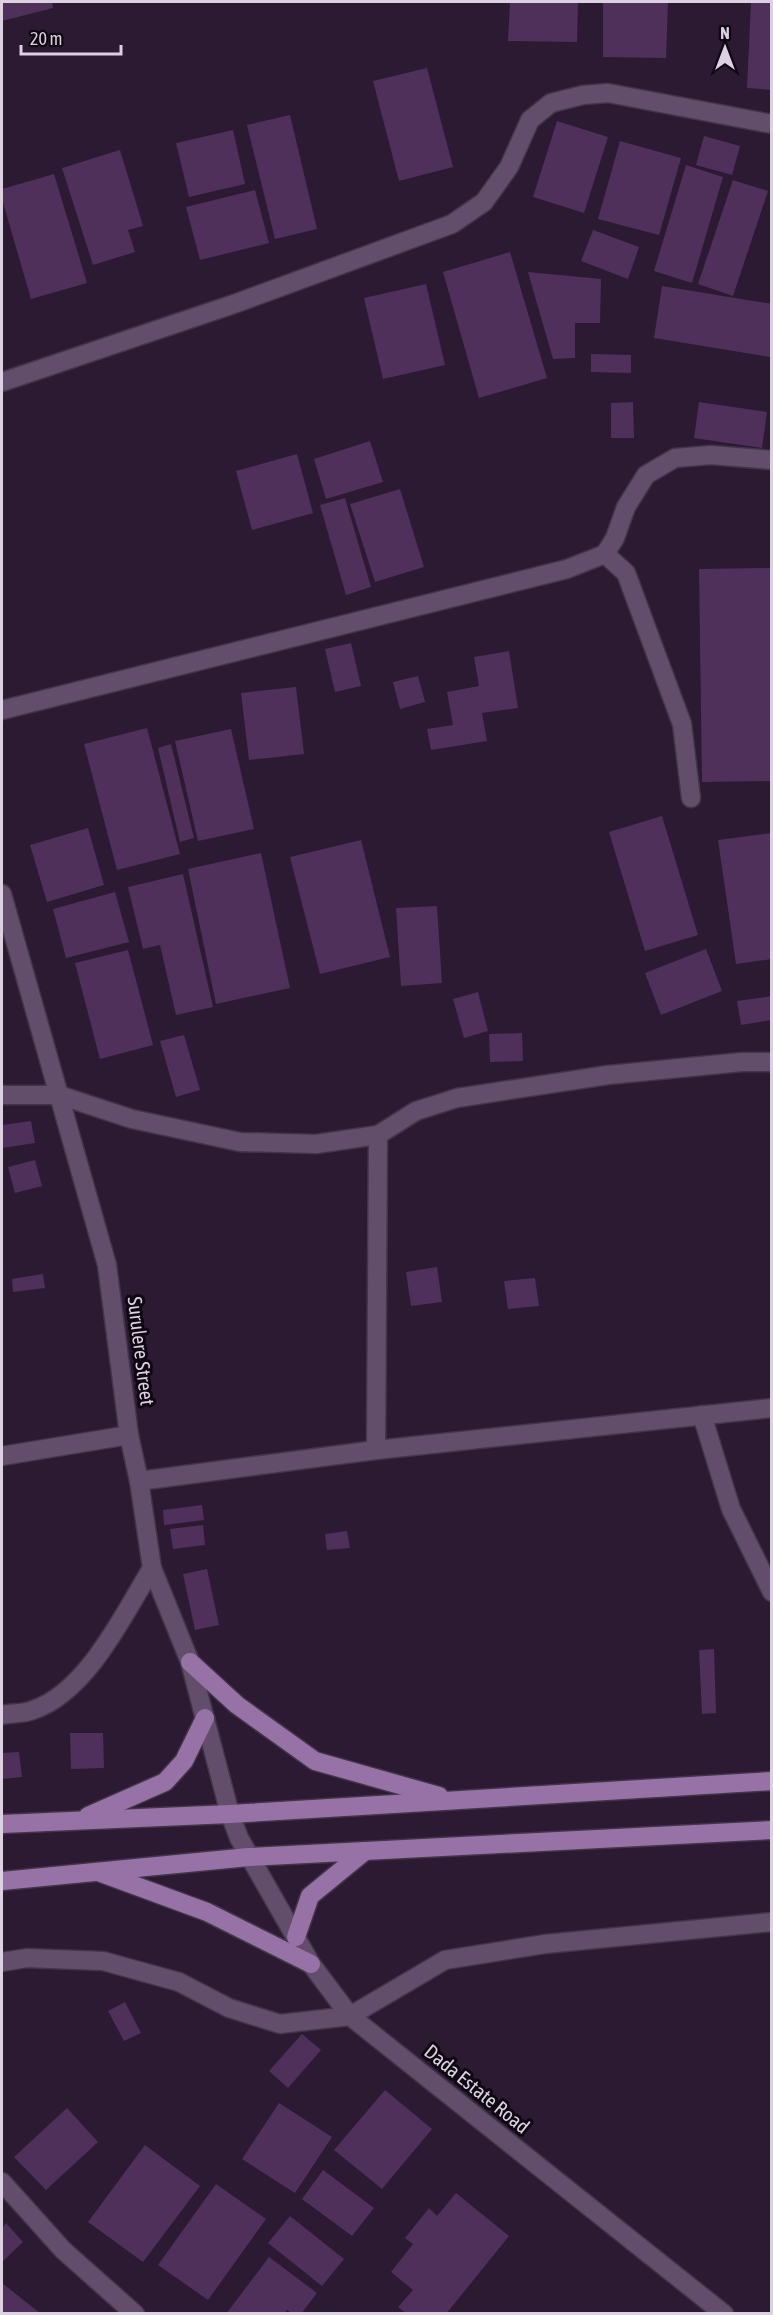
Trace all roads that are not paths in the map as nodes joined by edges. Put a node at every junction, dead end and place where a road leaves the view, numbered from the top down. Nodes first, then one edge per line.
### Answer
1 (771, 124) edge
2 (2, 382) edge
3 (771, 460) edge
4 (605, 554) junction
5 (2, 710) edge
6 (691, 798) dead end
7 (2, 894) edge
8 (771, 1062) edge
9 (2, 1095) edge
10 (59, 1095) junction
11 (378, 1135) junction
12 (771, 1408) edge
13 (702, 1414) junction
14 (129, 1435) junction
15 (376, 1450) junction
16 (2, 1456) edge
17 (139, 1481) junction
18 (152, 1568) junction
19 (771, 1592) edge
20 (190, 1662) junction
21 (2, 1715) edge
22 (205, 1718) junction
23 (771, 1781) edge
24 (453, 1800) junction
25 (230, 1814) junction
26 (77, 1821) junction
27 (2, 1824) edge
28 (771, 1830) edge
29 (365, 1851) junction
30 (249, 1857) junction
31 (96, 1872) junction
32 (2, 1881) edge
33 (771, 1923) edge
34 (296, 1937) junction
35 (2, 1962) edge
36 (311, 1964) junction
37 (350, 2016) junction
38 (2, 2182) edge
39 (135, 2313) edge
40 (723, 2313) edge

1 - 2 street
3 - 4 street
4 - 5 street
4 - 6 street
7 - 10 street, Surulere Street
8 - 11 street
9 - 10 street
10 - 11 street
10 - 14 street, Surulere Street
11 - 15 street
12 - 13 street
13 - 15 street
13 - 19 street
14 - 16 street
14 - 17 street, Surulere Street
15 - 17 street
17 - 18 street, Surulere Street
18 - 20 street, Surulere Street
18 - 21 street
20 - 22 street, Surulere Street
20 - 24 highway
22 - 25 street, Surulere Street
22 - 26 highway
23 - 24 highway
24 - 25 highway
25 - 26 highway
25 - 30 street, Surulere Street
26 - 27 highway
28 - 29 highway
29 - 30 highway
29 - 34 highway
30 - 31 highway
30 - 34 street, Dada Estate Road
31 - 32 highway
31 - 36 highway
33 - 37 street
34 - 36 street, Dada Estate Road
35 - 37 street
36 - 37 street, Dada Estate Road
37 - 40 street, Dada Estate Road
38 - 39 street

